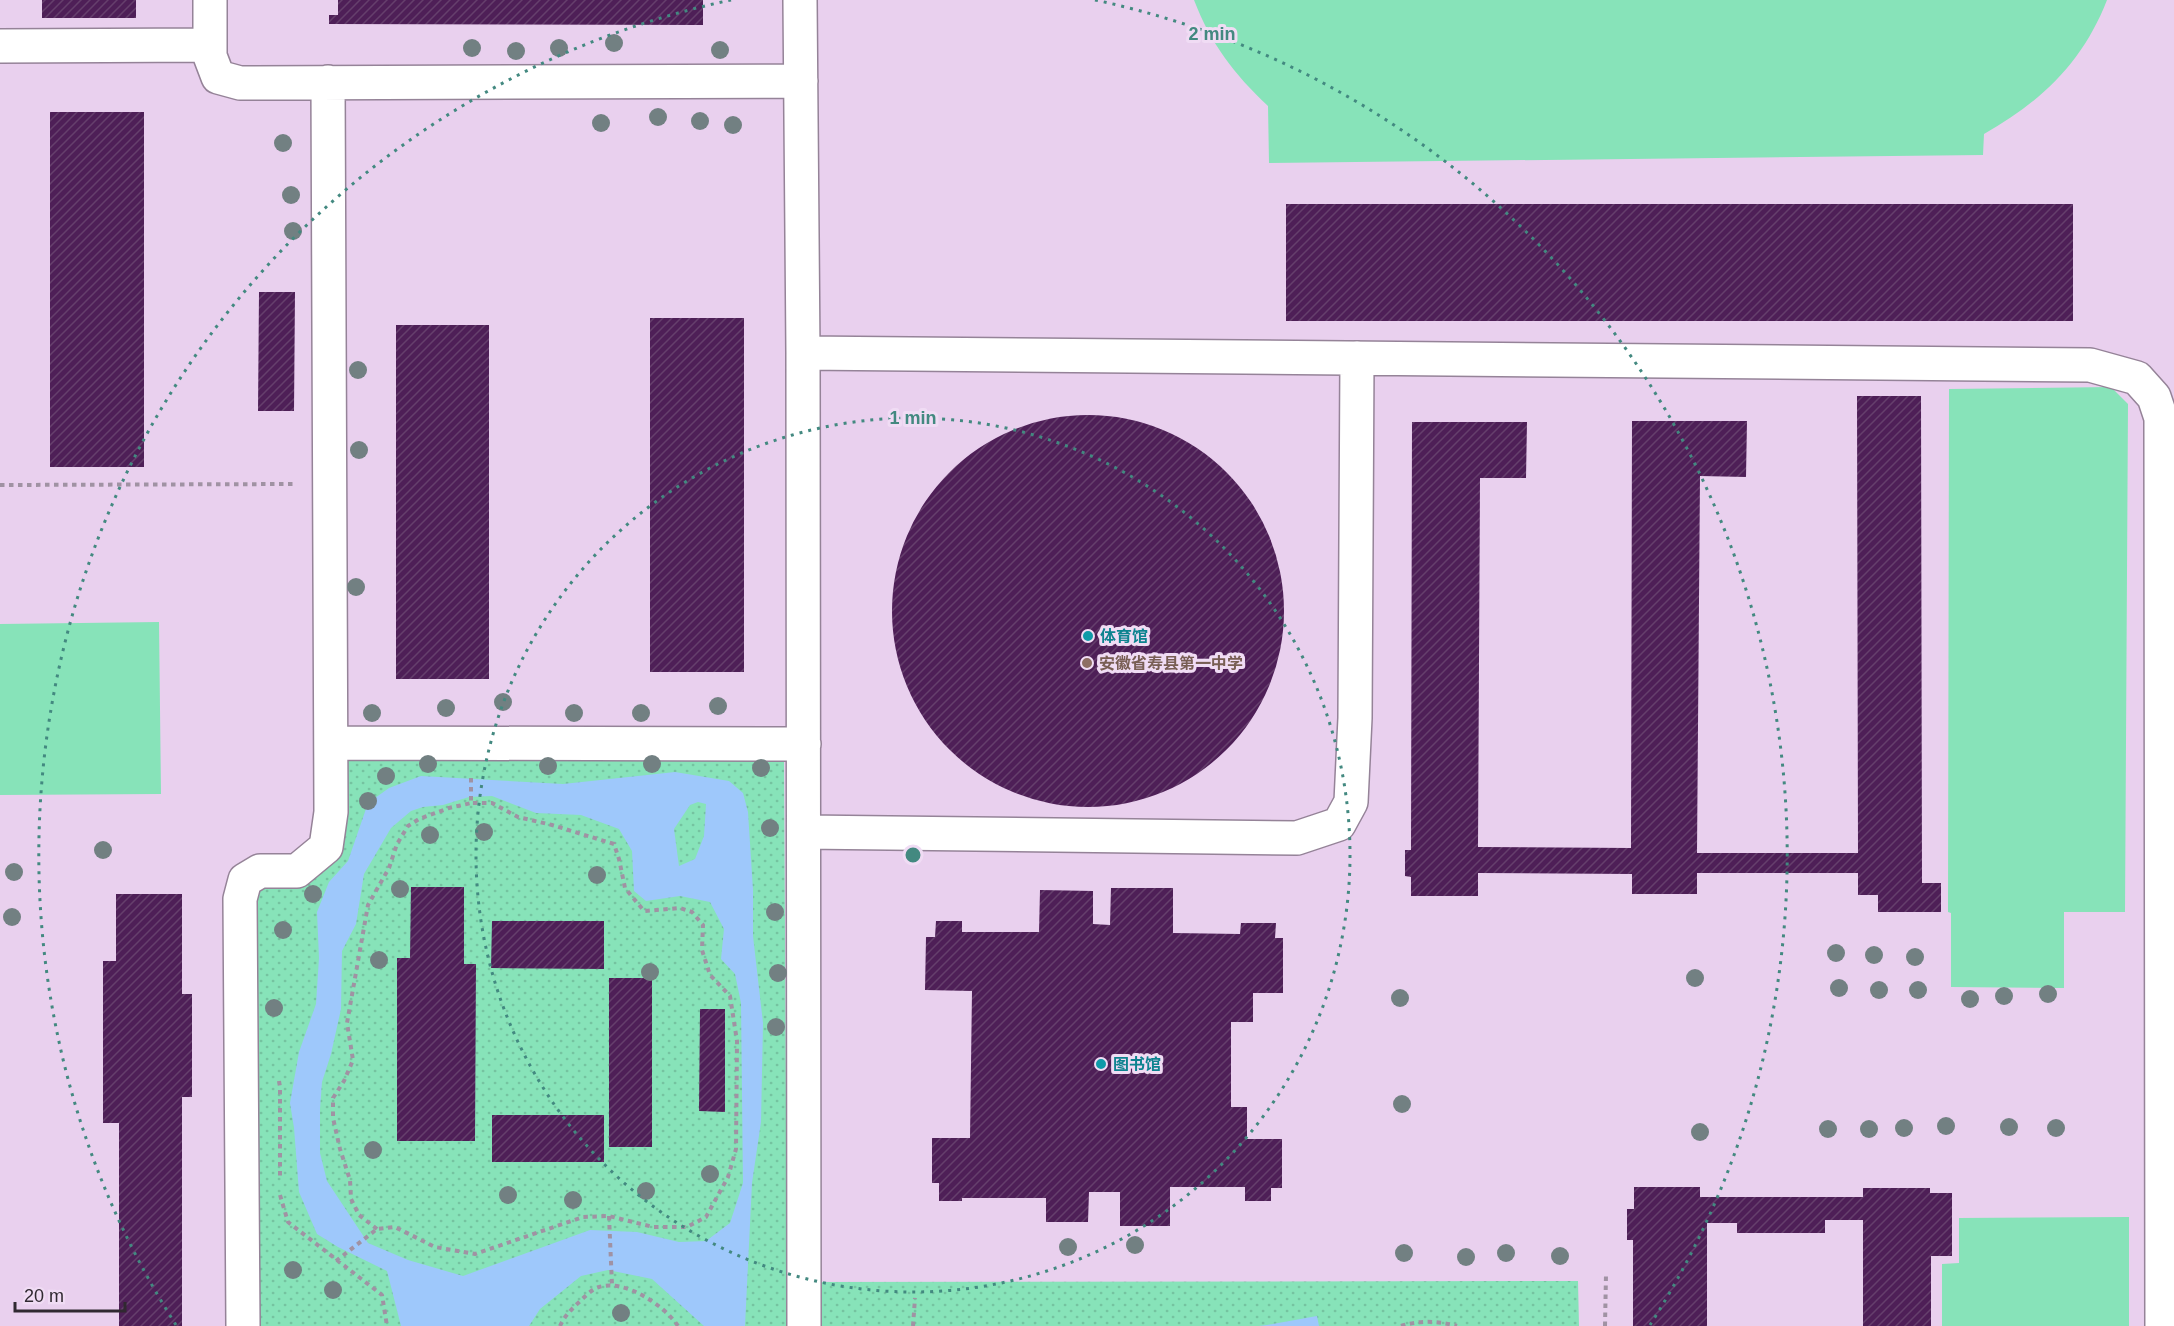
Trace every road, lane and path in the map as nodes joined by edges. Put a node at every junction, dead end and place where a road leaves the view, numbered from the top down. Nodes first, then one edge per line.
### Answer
1 (210, 0) edge
2 (800, 0) edge
3 (210, 45) junction
4 (0, 46) edge
5 (801, 81) junction
6 (328, 82) junction
7 (803, 353) junction
8 (1357, 358) junction
9 (330, 484) junction
10 (0, 485) edge
11 (331, 743) junction
12 (470, 743) junction
13 (804, 744) junction
14 (471, 803) junction
15 (804, 832) junction
16 (241, 1051) junction
17 (609, 1216) junction
18 (377, 1229) junction
19 (336, 1262) junction
20 (1606, 1274) dead end
21 (612, 1285) junction
22 (915, 1298) dead end
23 (243, 1326) edge
24 (387, 1326) edge
25 (560, 1326) edge
26 (678, 1326) edge
27 (804, 1326) edge
28 (913, 1326) edge
29 (1401, 1326) edge
30 (1457, 1326) edge
31 (1605, 1326) edge
32 (2162, 1326) edge

1 - 3 lane
2 - 5 lane
3 - 4 lane
3 - 6 lane
5 - 6 lane
5 - 7 lane
6 - 9 lane
7 - 8 lane
7 - 13 lane
8 - 15 lane
8 - 32 lane
9 - 10 path
9 - 11 lane
11 - 12 lane
11 - 16 lane
12 - 13 lane
12 - 14 path
13 - 15 lane
14 - 17 path
14 - 18 path
15 - 27 lane
16 - 19 path
16 - 23 lane
17 - 18 path
17 - 21 path
18 - 19 path
19 - 24 path
20 - 31 path
21 - 25 path
21 - 26 path
22 - 28 path
29 - 30 path

